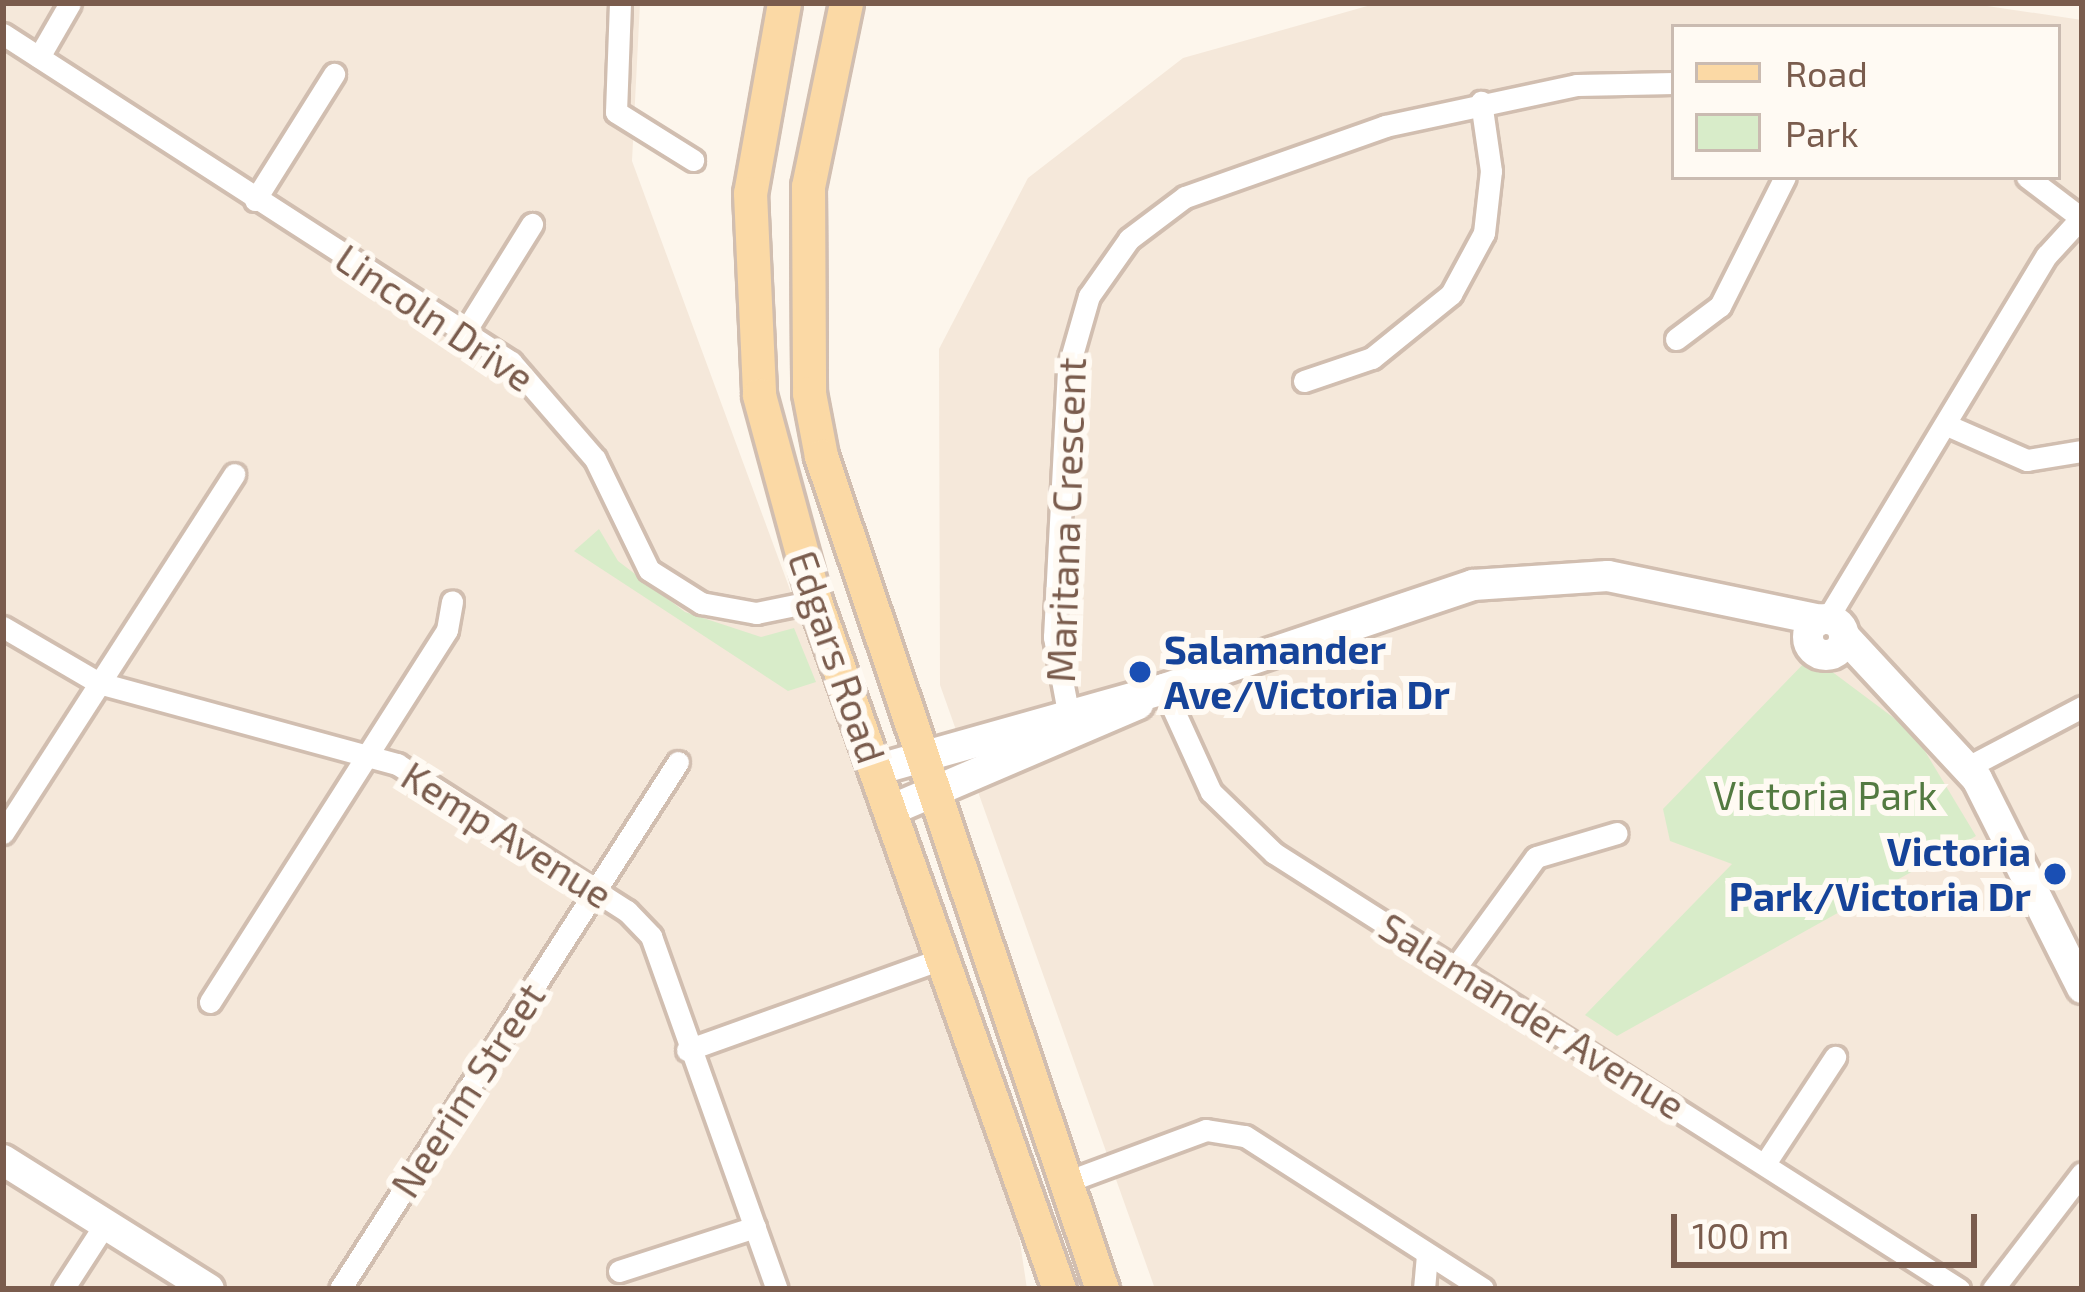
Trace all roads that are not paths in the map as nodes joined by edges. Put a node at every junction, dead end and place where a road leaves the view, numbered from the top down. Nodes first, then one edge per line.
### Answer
1 (70, 3) edge
2 (620, 3) edge
3 (784, 3) edge
4 (846, 3) edge
5 (3, 34) edge
6 (38, 57) junction
7 (334, 74) dead end
8 (1671, 83) edge
9 (1481, 102) junction
10 (693, 160) dead end
11 (1783, 180) edge
12 (2034, 183) edge
13 (255, 200) junction
14 (2077, 222) edge
15 (532, 224) dead end
16 (466, 330) junction
17 (1676, 338) dead end
18 (1304, 380) dead end
19 (1949, 426) junction
20 (2082, 452) edge
21 (234, 474) dead end
22 (452, 601) dead end
23 (815, 601) junction
24 (3, 627) edge
25 (1829, 633) junction
26 (99, 683) junction
27 (1164, 689) junction
28 (2082, 707) edge
29 (1070, 719) junction
30 (371, 753) junction
31 (916, 757) junction
32 (678, 762) dead end
33 (876, 770) junction
34 (1972, 773) junction
35 (931, 798) junction
36 (890, 810) junction
37 (1617, 832) dead end
38 (3, 833) edge
39 (596, 890) junction
40 (944, 958) junction
41 (1455, 968) junction
42 (2082, 988) edge
43 (210, 1002) dead end
44 (687, 1050) junction
45 (1835, 1057) dead end
46 (3, 1160) edge
47 (1766, 1162) junction
48 (2082, 1173) edge
49 (1066, 1182) junction
50 (105, 1224) junction
51 (755, 1227) junction
52 (1427, 1255) junction
53 (619, 1271) dead end
54 (63, 1289) edge
55 (208, 1289) edge
56 (340, 1289) edge
57 (777, 1289) edge
58 (1059, 1289) edge
59 (1102, 1289) edge
60 (1424, 1289) edge
61 (1483, 1289) edge
62 (1960, 1289) edge
63 (1993, 1289) edge

1 - 6 street
2 - 10 street
3 - 23 main road, Edgars Road
4 - 31 main road, Edgars Road
5 - 6 street, Lincoln Drive
6 - 13 street, Lincoln Drive
7 - 13 street
8 - 9 street, Maritana Crescent
9 - 18 street
9 - 29 street, Maritana Crescent
11 - 17 street
12 - 14 street
13 - 16 street, Lincoln Drive
14 - 19 street
15 - 16 street
16 - 23 street, Lincoln Drive
19 - 20 street
19 - 25 street
21 - 26 street
22 - 30 street
23 - 33 main road, Edgars Road
24 - 26 street, Kemp Avenue
25 - 27 street
25 - 34 street
26 - 30 street, Kemp Avenue
26 - 38 street
27 - 29 street
27 - 41 street, Salamander Avenue
28 - 34 street
29 - 31 street
29 - 35 street
30 - 39 street, Kemp Avenue
30 - 43 street
31 - 33 street
31 - 35 main road, Edgars Road
32 - 39 street, Neerim Street
33 - 36 main road, Edgars Road
34 - 42 street
35 - 36 street
35 - 49 main road, Edgars Road
36 - 40 main road, Edgars Road
37 - 41 street
39 - 44 street, Kemp Avenue
39 - 56 street, Neerim Street
40 - 44 street
40 - 58 main road, Edgars Road
41 - 47 street, Salamander Avenue
44 - 51 street, Kemp Avenue
45 - 47 street
46 - 50 street
47 - 62 street, Salamander Avenue
48 - 63 street
49 - 52 street
49 - 59 main road, Edgars Road
50 - 54 street
50 - 55 street
51 - 53 street
51 - 57 street, Kemp Avenue
52 - 60 street
52 - 61 street

